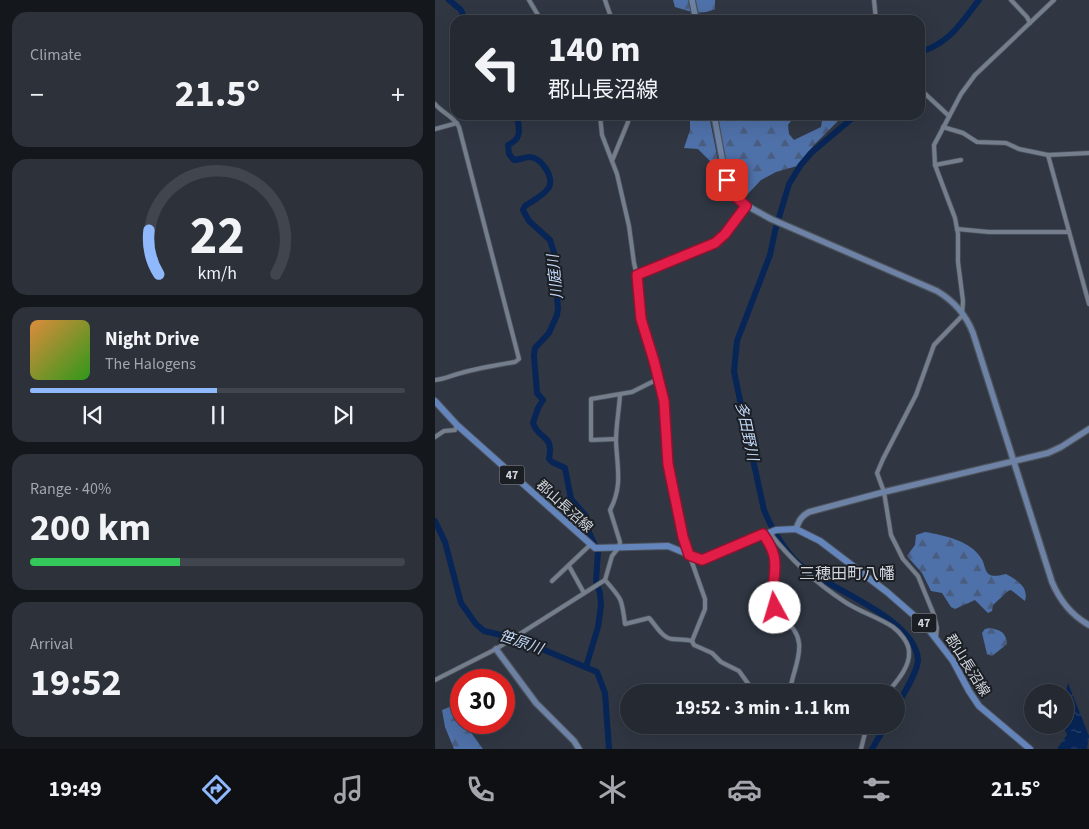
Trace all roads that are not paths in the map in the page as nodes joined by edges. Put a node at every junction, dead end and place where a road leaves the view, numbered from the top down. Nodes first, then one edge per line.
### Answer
1 (529, 0) edge
2 (605, 0) edge
3 (692, 0) edge
4 (874, 0) edge
5 (1011, 0) edge
6 (1054, 0) edge
7 (538, 15) edge
8 (610, 15) edge
9 (695, 15) edge
10 (876, 15) edge
11 (1030, 23) junction
12 (925, 94) edge
13 (435, 104) edge
14 (450, 116) edge
15 (949, 116) junction
16 (456, 120) edge
17 (601, 120) edge
18 (628, 120) edge
19 (714, 120) edge
20 (457, 123) junction
21 (943, 127) junction
22 (435, 129) edge
23 (1089, 153) edge
24 (1048, 155) junction
25 (961, 160) dead end
26 (612, 161) junction
27 (935, 165) junction
28 (746, 206) junction
29 (957, 229) junction
30 (1069, 232) junction
31 (637, 275) junction
32 (1089, 304) edge
33 (962, 313) junction
34 (658, 379) junction
35 (435, 380) edge
36 (619, 395) junction
37 (435, 401) edge
38 (457, 426) junction
39 (1089, 428) edge
40 (435, 437) edge
41 (616, 439) junction
42 (1013, 461) junction
43 (884, 492) junction
44 (793, 529) junction
45 (766, 533) junction
46 (591, 545) junction
47 (617, 549) junction
48 (689, 555) junction
49 (569, 566) junction
50 (552, 581) dead end
51 (603, 581) junction
52 (583, 593) junction
53 (1089, 625) edge
54 (936, 638) junction
55 (692, 641) junction
56 (496, 648) junction
57 (435, 680) edge
58 (748, 684) edge
59 (792, 684) edge
60 (894, 684) edge
61 (865, 734) edge
62 (579, 749) edge
63 (861, 749) edge
64 (1030, 749) edge

1 - 7 street
2 - 8 street
3 - 9 street
4 - 10 street
5 - 11 street
6 - 11 street
11 - 15 street
12 - 15 street
13 - 14 street
15 - 21 street
16 - 20 street
17 - 26 street
18 - 26 street
19 - 28 street
20 - 22 street
20 - 35 street
21 - 24 street
21 - 27 street
23 - 24 street
24 - 30 street
25 - 27 street
26 - 31 street
27 - 29 street
28 - 31 street
28 - 33 street
29 - 30 street
29 - 33 street
30 - 32 street
31 - 34 street
33 - 42 street
33 - 43 street
34 - 36 street
34 - 48 street
36 - 41 street
36 - 41 street
37 - 38 main road, 郡山長沼線 / 47
38 - 40 street
38 - 46 main road, 郡山長沼線 / 47
39 - 42 street
41 - 47 street
42 - 43 street
42 - 53 street
43 - 44 street
43 - 54 street
44 - 45 main road, 郡山長沼線 / 47
44 - 54 main road, 郡山長沼線 / 47
45 - 48 main road, 郡山長沼線 / 47
45 - 59 street
45 - 60 street
46 - 47 main road, 郡山長沼線 / 47
46 - 49 street
47 - 48 main road, 郡山長沼線 / 47
47 - 51 street
48 - 55 street
49 - 50 street
49 - 52 street
51 - 52 street
51 - 55 street
52 - 56 street
54 - 64 main road, 郡山長沼線 / 47
55 - 58 street
56 - 57 street
56 - 62 street
61 - 63 street

